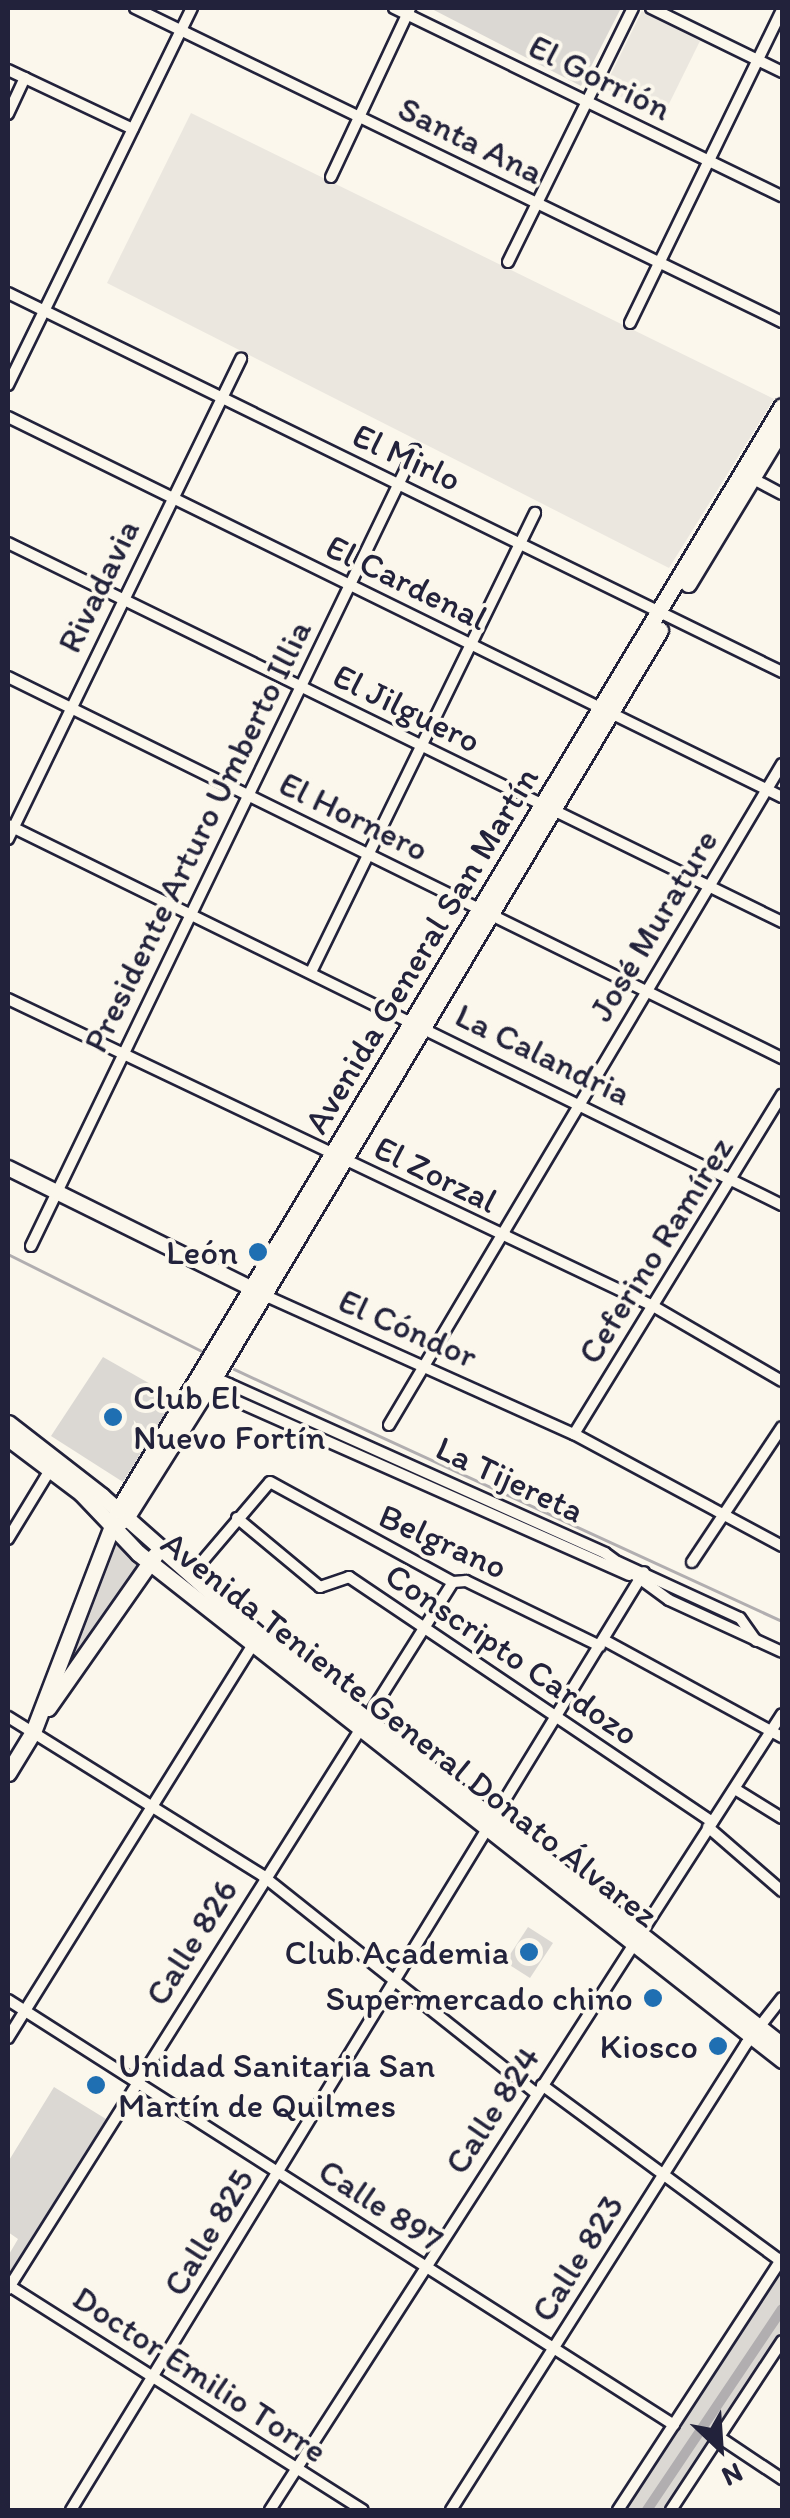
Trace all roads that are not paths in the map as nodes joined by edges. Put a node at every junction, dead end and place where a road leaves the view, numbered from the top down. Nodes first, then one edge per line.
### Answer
1 (135, 8) edge
2 (192, 8) edge
3 (394, 8) edge
4 (632, 8) edge
5 (652, 8) edge
6 (782, 10) edge
7 (409, 11) edge
8 (181, 30) junction
9 (758, 60) junction
10 (8, 70) edge
11 (782, 72) edge
12 (25, 78) junction
13 (584, 101) junction
14 (8, 114) edge
15 (360, 116) junction
16 (133, 129) junction
17 (708, 160) junction
18 (330, 177) dead end
19 (782, 196) edge
20 (536, 202) junction
21 (508, 262) dead end
22 (660, 262) junction
23 (8, 292) edge
24 (44, 310) junction
25 (630, 322) dead end
26 (782, 322) edge
27 (241, 358) dead end
28 (8, 385) edge
29 (220, 399) junction
30 (782, 406) edge
31 (8, 417) edge
32 (782, 429) edge
33 (415, 450) dead end
34 (747, 475) junction
35 (400, 484) junction
36 (782, 494) edge
37 (172, 498) junction
38 (536, 513) dead end
39 (522, 542) junction
40 (8, 543) edge
41 (350, 584) junction
42 (121, 600) junction
43 (664, 614) junction
44 (472, 644) junction
45 (782, 672) edge
46 (8, 678) edge
47 (300, 687) junction
48 (70, 707) junction
49 (606, 711) junction
50 (422, 746) junction
51 (782, 764) edge
52 (767, 790) junction
53 (246, 794) junction
54 (782, 797) edge
55 (549, 808) junction
56 (9, 830) edge
57 (370, 854) junction
58 (710, 887) junction
59 (486, 911) junction
60 (190, 912) junction
61 (782, 922) edge
62 (311, 972) junction
63 (646, 991) junction
64 (8, 998) edge
65 (419, 1023) junction
66 (123, 1053) junction
67 (782, 1058) edge
68 (782, 1094) edge
69 (578, 1101) junction
70 (338, 1158) junction
71 (8, 1168) edge
72 (732, 1176) junction
73 (56, 1192) junction
74 (782, 1205) edge
75 (498, 1234) junction
76 (30, 1246) dead end
77 (259, 1292) junction
78 (653, 1306) junction
79 (420, 1368) junction
80 (216, 1378) junction
81 (782, 1381) edge
82 (300, 1413) junction
83 (8, 1423) edge
84 (388, 1424) dead end
85 (782, 1427) edge
86 (302, 1428) junction
87 (574, 1434) junction
88 (8, 1438) edge
89 (403, 1459) junction
90 (50, 1470) junction
91 (395, 1472) junction
92 (724, 1515) junction
93 (119, 1518) junction
94 (237, 1518) junction
95 (8, 1539) edge
96 (782, 1546) edge
97 (153, 1556) junction
98 (692, 1562) dead end
99 (637, 1576) junction
100 (189, 1577) junction
101 (453, 1582) junction
102 (422, 1627) junction
103 (602, 1643) junction
104 (253, 1644) junction
105 (782, 1652) edge
106 (782, 1714) edge
107 (8, 1717) edge
108 (560, 1718) junction
109 (361, 1721) junction
110 (32, 1732) junction
111 (778, 1734) edge
112 (8, 1772) edge
113 (735, 1789) junction
114 (151, 1806) junction
115 (782, 1818) edge
116 (491, 1824) junction
117 (710, 1824) junction
118 (264, 1877) junction
119 (782, 1891) edge
120 (634, 1936) junction
121 (393, 1979) junction
122 (782, 1998) edge
123 (8, 2000) edge
124 (24, 2010) junction
125 (756, 2032) junction
126 (8, 2038) edge
127 (782, 2046) edge
128 (782, 2060) edge
129 (136, 2081) junction
130 (539, 2089) junction
131 (278, 2170) junction
132 (662, 2175) junction
133 (782, 2260) edge
134 (424, 2266) junction
135 (8, 2287) edge
136 (782, 2341) edge
137 (553, 2348) junction
138 (154, 2374) junction
139 (674, 2425) junction
140 (719, 2437) junction
141 (296, 2467) junction
142 (782, 2479) edge
143 (71, 2510) edge
144 (270, 2510) edge
145 (363, 2510) edge
146 (451, 2510) edge
147 (618, 2510) edge
148 (670, 2510) edge

1 - 8 street, Santa Ana
2 - 8 street
3 - 7 street, El Gorrión
4 - 13 street
5 - 9 street
6 - 9 street
7 - 13 street, El Gorrión
7 - 15 street
8 - 15 street, Santa Ana
8 - 16 street
9 - 11 street
9 - 17 street
10 - 12 street
12 - 14 street
12 - 16 street
13 - 17 street, El Gorrión
13 - 20 street
15 - 18 street
15 - 20 street, Santa Ana
16 - 24 street
17 - 19 street, El Gorrión
17 - 22 street
20 - 21 street
20 - 22 street, Santa Ana
22 - 25 street
22 - 26 street, Santa Ana
23 - 24 street, El Mirlo
24 - 28 street
24 - 29 street, El Mirlo
27 - 29 street, Rivadavia
29 - 35 street, El Mirlo
29 - 37 street, Rivadavia
30 - 34 main road, Avenida General San Martín
31 - 37 street, El Cardenal
32 - 34 main road, Avenida General San Martín
33 - 35 street, Presidente Arturo Umberto Illia
34 - 36 street
34 - 43 main road, Avenida General San Martín
35 - 39 street, El Mirlo
35 - 41 street, Presidente Arturo Umberto Illia
37 - 41 street, El Cardenal
37 - 42 street, Rivadavia
38 - 39 street
39 - 43 street, El Mirlo
39 - 44 street
40 - 42 street, El Jilguero
41 - 44 street, El Cardenal
41 - 47 street, Presidente Arturo Umberto Illia
42 - 47 street, El Jilguero
42 - 48 street, Rivadavia
43 - 45 street, El Mirlo
43 - 49 main road, Avenida General San Martín
44 - 49 street, El Cardenal
44 - 50 street
46 - 48 street, El Hornero
47 - 50 street, El Jilguero
47 - 53 street, Presidente Arturo Umberto Illia
48 - 53 street, El Hornero
48 - 56 street, Rivadavia
49 - 52 street, El Cardenal
49 - 55 main road, Avenida General San Martín
50 - 55 street, El Jilguero
50 - 57 street
51 - 52 street, José Murature
52 - 54 street, El Cardenal
52 - 58 street, José Murature
53 - 57 street, El Hornero
53 - 60 street, Presidente Arturo Umberto Illia
55 - 58 street, El Jilguero
55 - 59 main road, Avenida General San Martín
56 - 60 street, La Calandria
57 - 59 street, El Hornero
57 - 62 street
58 - 61 street, El Jilguero
58 - 63 street, José Murature
59 - 63 street, El Hornero
59 - 65 main road, Avenida General San Martín
60 - 62 street, La Calandria
60 - 66 street, Presidente Arturo Umberto Illia
62 - 65 street, La Calandria
63 - 67 street, El Hornero
63 - 69 street, José Murature
64 - 66 street, El Zorzal
65 - 69 street, La Calandria
65 - 70 main road, Avenida General San Martín
66 - 70 street, El Zorzal
66 - 73 street, Presidente Arturo Umberto Illia
68 - 72 street, Ceferino Ramírez
69 - 72 street, La Calandria
69 - 75 street, José Murature
70 - 75 street, El Zorzal
70 - 77 main road, Avenida General San Martín
71 - 73 street, El Cóndor
72 - 74 street, La Calandria
72 - 78 street, Ceferino Ramírez
73 - 76 street, Presidente Arturo Umberto Illia
73 - 77 street, El Cóndor
75 - 78 street, El Zorzal
75 - 79 street, José Murature
77 - 79 street, El Cóndor
77 - 80 main road, Avenida General San Martín
78 - 81 street, El Zorzal
78 - 87 street, Ceferino Ramírez
79 - 84 street, José Murature
79 - 87 street, El Cóndor
80 - 82 street, La Tijereta
80 - 86 street
80 - 93 main road, Avenida General San Martín
82 - 86 street
82 - 89 street, La Tijereta
83 - 93 main road, Avenida Teniente General Donato Álvarez
85 - 92 street
86 - 91 street
87 - 92 street, El Cóndor
88 - 90 main road, Avenida Teniente General Donato Álvarez
89 - 91 street
89 - 99 street, La Tijereta
90 - 93 main road, Avenida Teniente General Donato Álvarez
90 - 95 street
91 - 99 street
92 - 96 street, El Cóndor
92 - 98 street
93 - 97 main road, Avenida Teniente General Donato Álvarez
93 - 110 main road, Avenida General San Martín
94 - 100 street
94 - 101 street, Belgrano
94 - 102 street, Conscripto Cardozo
97 - 100 main road, Avenida Teniente General Donato Álvarez
97 - 104 main road, Avenida Teniente General Donato Álvarez
97 - 110 main road
99 - 103 street, Calle 825
99 - 105 street
100 - 109 main road, Avenida Teniente General Donato Álvarez
101 - 102 street
101 - 103 street, Belgrano
102 - 108 street, Conscripto Cardozo
102 - 109 street
103 - 108 street, Calle 825
103 - 111 street, Belgrano
104 - 109 main road, Avenida Teniente General Donato Álvarez
104 - 114 street
106 - 111 street, Calle 824
107 - 110 street
108 - 116 street, Calle 825
108 - 117 street, Conscripto Cardozo
109 - 116 main road, Avenida Teniente General Donato Álvarez
109 - 118 street, Calle 826
110 - 112 main road, Avenida General San Martín
110 - 114 street
111 - 113 street, Calle 824
113 - 115 street
113 - 117 street, Calle 824
114 - 118 street
114 - 124 street
116 - 120 main road, Avenida Teniente General Donato Álvarez
116 - 121 street, Calle 825
117 - 119 street, Conscripto Cardozo
117 - 120 street, Calle 824
118 - 121 street
118 - 129 street, Calle 826
120 - 125 main road, Avenida Teniente General Donato Álvarez
120 - 130 street, Calle 824
121 - 130 street
121 - 131 street, Calle 825
122 - 125 street, Calle 823
123 - 124 street, Calle 897
124 - 126 street
124 - 129 street, Calle 897
125 - 127 main road, Avenida Teniente General Donato Álvarez
125 - 128 main road, Avenida Teniente General Donato Álvarez
125 - 132 street, Calle 823
129 - 131 street, Calle 897
129 - 135 street, Calle 826
130 - 132 street
130 - 134 street, Calle 824
131 - 134 street, Calle 897
131 - 138 street, Calle 825
132 - 133 street
132 - 137 street, Calle 823
133 - 139 street
134 - 137 street, Calle 897
134 - 141 street, Calle 824
135 - 138 street, Doctor Emilio Torre
136 - 140 street
137 - 139 street, Calle 897
137 - 146 street, Calle 823
138 - 141 street, Doctor Emilio Torre
138 - 143 street, Calle 825
139 - 147 street
140 - 142 street
140 - 148 street
141 - 144 street, Calle 824
141 - 145 street, Doctor Emilio Torre

